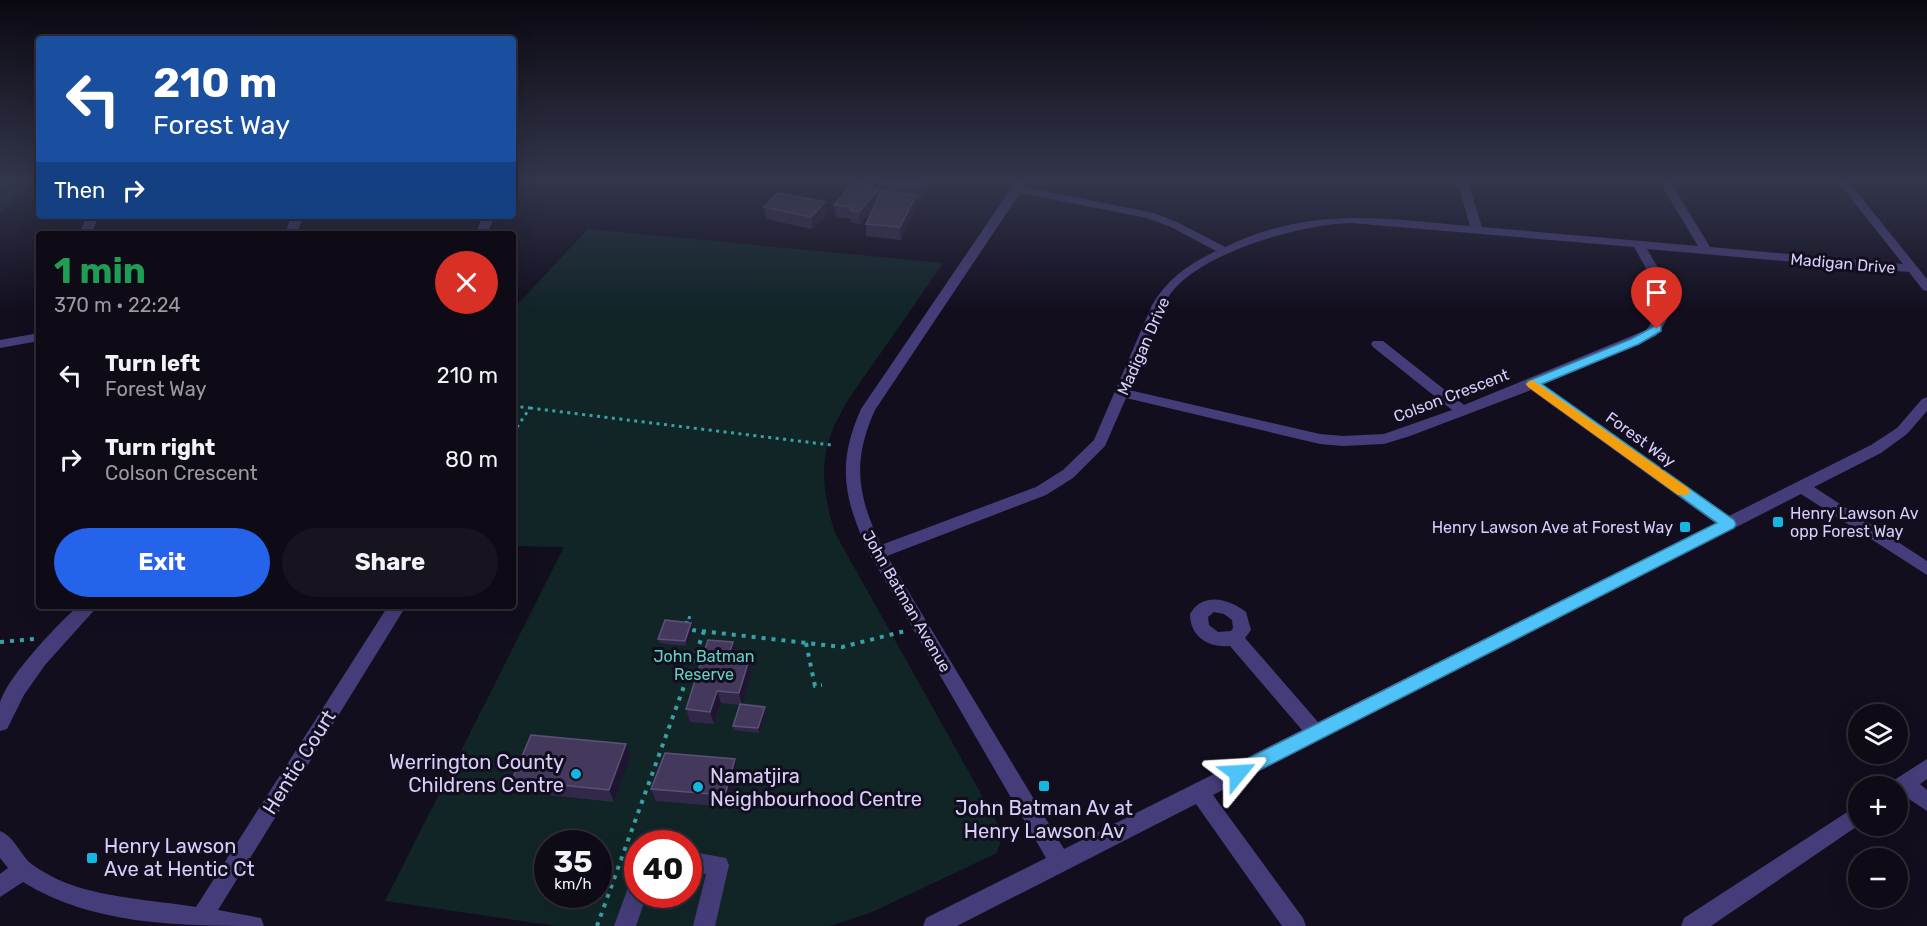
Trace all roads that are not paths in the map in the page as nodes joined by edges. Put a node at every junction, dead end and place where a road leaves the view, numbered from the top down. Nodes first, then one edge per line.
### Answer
1 (992, 224) edge
2 (1173, 224) edge
3 (1304, 224) edge
4 (1418, 224) edge
5 (1475, 224) edge
6 (1690, 224) edge
7 (1876, 224) edge
8 (1477, 229) junction
9 (1638, 244) junction
10 (1706, 250) junction
11 (1226, 252) junction
12 (1913, 269) junction
13 (1927, 287) edge
14 (35, 337) edge
15 (0, 344) edge
16 (1378, 344) dead end
17 (1532, 384) junction
18 (1122, 393) junction
19 (1927, 402) edge
20 (1463, 411) junction
21 (1802, 487) junction
22 (1728, 524) junction
23 (877, 553) junction
24 (1927, 569) edge
25 (86, 609) edge
26 (395, 609) edge
27 (1234, 638) dead end
28 (0, 723) edge
29 (1316, 733) junction
30 (1927, 768) edge
31 (1908, 781) edge
32 (1908, 790) edge
33 (1199, 792) junction
34 (1927, 802) edge
35 (1848, 821) edge
36 (0, 841) edge
37 (1060, 862) junction
38 (702, 863) edge
39 (22, 870) junction
40 (0, 887) edge
41 (631, 908) edge
42 (201, 918) junction
43 (1702, 923) edge
44 (253, 926) edge
45 (625, 926) edge
46 (704, 926) edge
47 (934, 926) edge
48 (1295, 926) edge

1 - 23 street, John Batman Avenue
2 - 11 street
3 - 11 street, Madigan Drive
4 - 8 street, Madigan Drive
5 - 8 street
6 - 10 street
7 - 12 street
8 - 9 street, Madigan Drive
9 - 10 street, Madigan Drive
9 - 17 street, Colson Crescent
10 - 12 street, Madigan Drive
11 - 18 street, Madigan Drive
12 - 13 street
14 - 15 street
16 - 20 street
17 - 20 street, Colson Crescent
17 - 22 street, Forest Way
18 - 20 street, Colson Crescent
18 - 23 street, Madigan Drive
19 - 21 street
21 - 22 street
21 - 24 street
22 - 29 street
23 - 37 street, John Batman Avenue
25 - 28 street
26 - 42 street, Hentic Court
27 - 29 street
29 - 33 street
30 - 31 street
32 - 34 street
33 - 37 street
33 - 48 street
35 - 43 street
36 - 39 street
37 - 47 street
38 - 46 street
39 - 40 street
39 - 42 street
41 - 45 street
42 - 44 street

